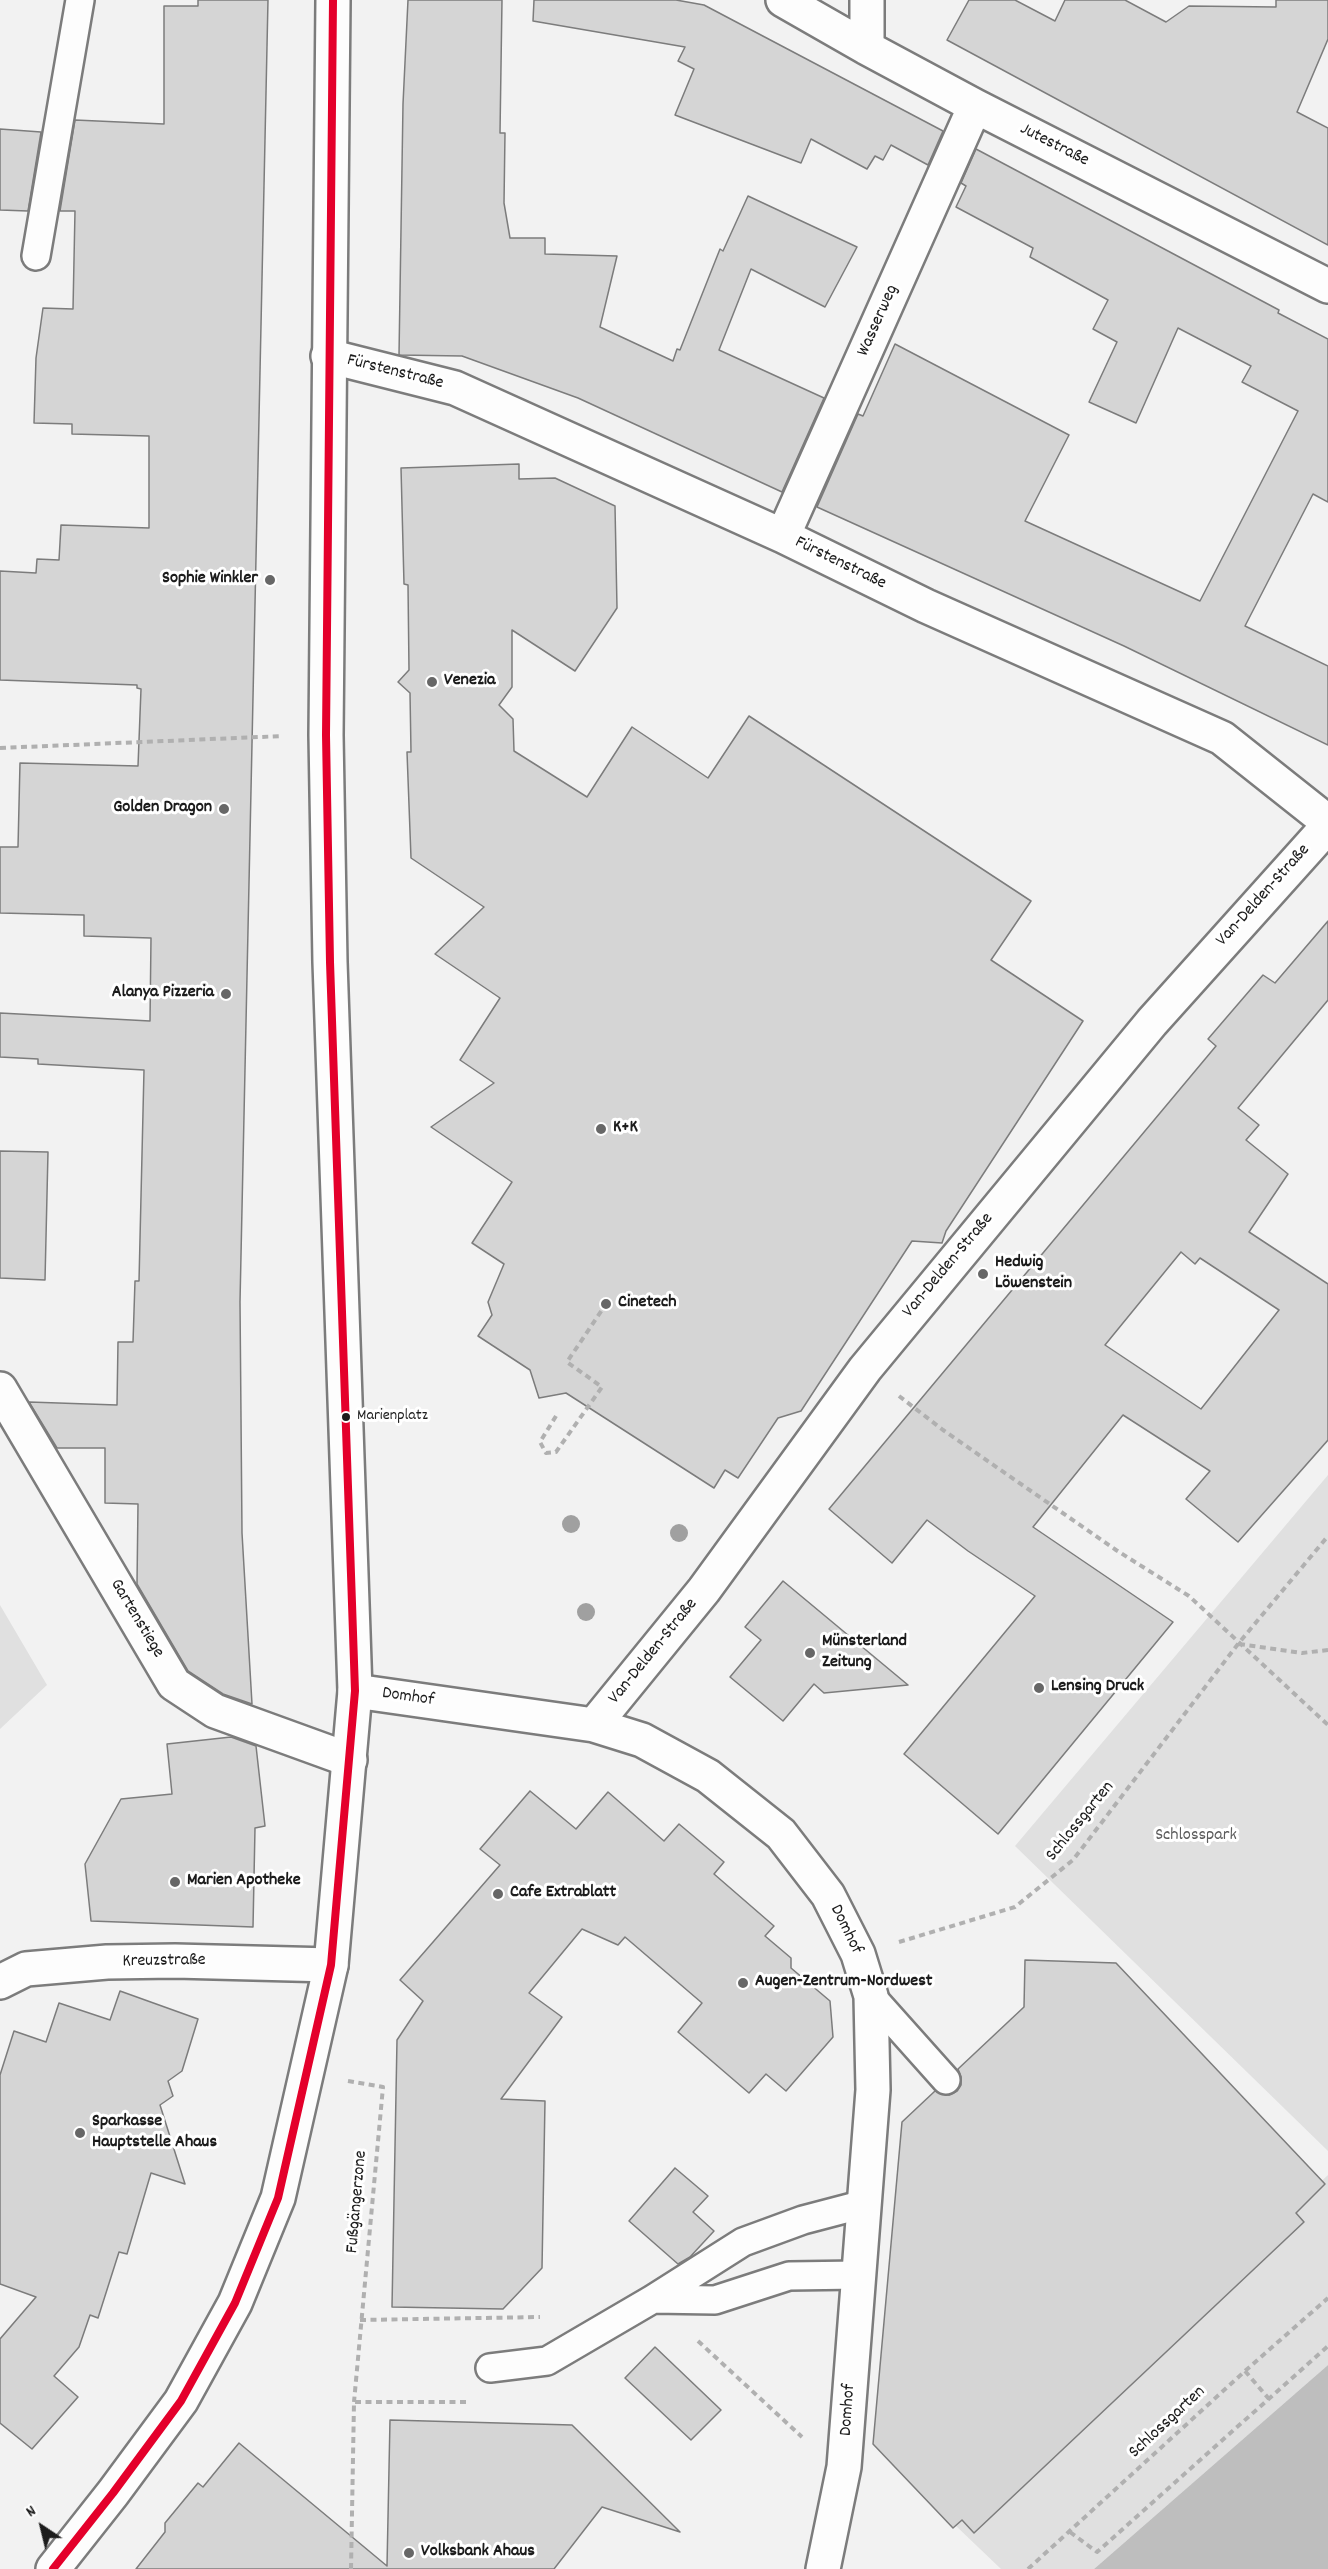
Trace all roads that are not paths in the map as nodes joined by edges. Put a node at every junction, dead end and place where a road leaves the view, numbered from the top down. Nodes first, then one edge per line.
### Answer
1 (80, 0) edge
2 (333, 0) edge
3 (783, 0) edge
4 (867, 0) edge
5 (867, 48) junction
6 (975, 106) junction
7 (36, 256) dead end
8 (1328, 286) edge
9 (328, 356) junction
10 (783, 536) junction
11 (1328, 824) edge
12 (0, 1389) edge
13 (355, 1691) junction
14 (594, 1725) junction
15 (350, 1760) junction
16 (331, 1965) junction
17 (0, 1982) edge
18 (871, 1996) junction
19 (946, 2080) dead end
20 (864, 2204) junction
21 (859, 2275) junction
22 (653, 2299) junction
23 (490, 2368) dead end
24 (53, 2569) edge
25 (823, 2569) edge

1 - 7 lane
2 - 9 street
3 - 5 street, Jutestraße
4 - 5 street
5 - 6 street, Jutestraße
6 - 8 street, Jutestraße
6 - 10 street, Wasserweg
9 - 10 street, Fürstenstraße
9 - 13 street
10 - 11 street, Fürstenstraße
11 - 14 street, Van-Delden-Straße
12 - 15 street, Gartenstiege
13 - 14 street, Domhof
13 - 15 street
14 - 18 street, Domhof
15 - 16 street
16 - 17 street, Kreuzstraße
16 - 24 street
18 - 19 lane
18 - 20 street, Domhof
20 - 21 street, Domhof
20 - 22 lane
21 - 22 lane
21 - 25 street, Domhof
22 - 23 lane

